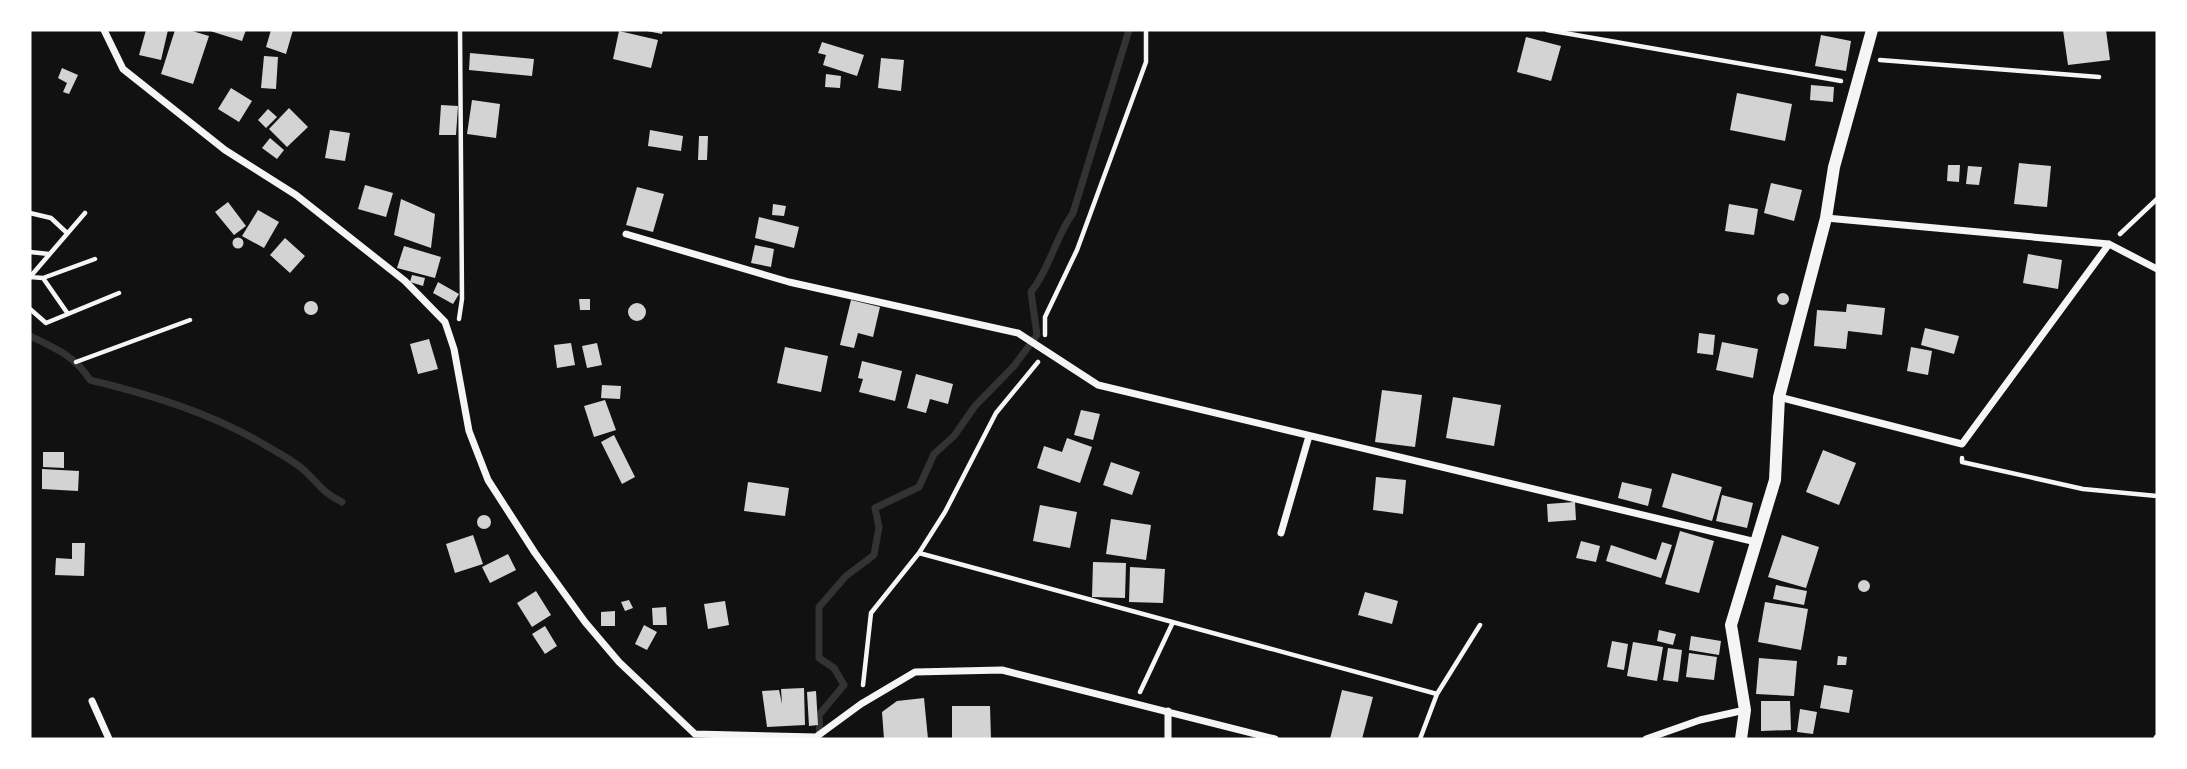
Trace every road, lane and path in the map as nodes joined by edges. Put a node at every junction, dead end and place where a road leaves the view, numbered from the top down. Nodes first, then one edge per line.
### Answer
1 (104, 30) edge
2 (460, 30) edge
3 (1146, 30) edge
4 (1547, 30) edge
5 (1872, 30) edge
6 (1863, 58) junction
7 (2099, 77) dead end
8 (1856, 83) junction
9 (2157, 199) edge
10 (30, 213) edge
11 (85, 213) dead end
12 (1826, 218) junction
13 (67, 233) junction
14 (626, 234) dead end
15 (2109, 244) junction
16 (30, 252) edge
17 (49, 254) junction
18 (95, 259) dead end
19 (2157, 269) edge
20 (30, 277) edge
21 (43, 278) junction
22 (119, 293) dead end
23 (30, 309) edge
24 (68, 314) junction
25 (190, 320) dead end
26 (454, 349) junction
27 (1045, 353) junction
28 (76, 362) dead end
29 (1779, 397) junction
30 (1309, 436) junction
31 (1962, 443) junction
32 (2157, 496) edge
33 (1281, 533) dead end
34 (1756, 542) junction
35 (919, 554) junction
36 (1173, 622) junction
37 (1480, 625) dead end
38 (1437, 694) junction
39 (92, 701) dead end
40 (1135, 702) junction
41 (861, 704) junction
42 (1745, 710) junction
43 (1168, 711) junction
44 (814, 738) edge
45 (109, 739) edge
46 (1168, 739) edge
47 (1275, 739) edge
48 (1420, 739) edge
49 (1646, 739) edge
50 (1741, 739) edge

1 - 26 street
2 - 26 path
3 - 27 path
4 - 8 path
5 - 6 street
6 - 7 path
6 - 8 street
8 - 12 street
9 - 15 path
10 - 13 path
11 - 13 path
12 - 15 street
12 - 29 street
13 - 17 path
14 - 27 street
15 - 19 street
15 - 31 street
16 - 17 path
17 - 20 path
18 - 21 path
20 - 21 path
21 - 24 path
22 - 24 path
23 - 24 path
25 - 28 path
26 - 44 street
27 - 30 street
27 - 35 path
29 - 31 street
29 - 34 street
30 - 33 street
30 - 34 street
31 - 32 path
34 - 42 street
35 - 36 path
35 - 41 path
36 - 38 path
36 - 40 path
37 - 38 path
38 - 48 path
39 - 45 street
40 - 41 street
40 - 43 street
41 - 44 street
42 - 49 street
42 - 50 street
43 - 46 street
43 - 47 street

